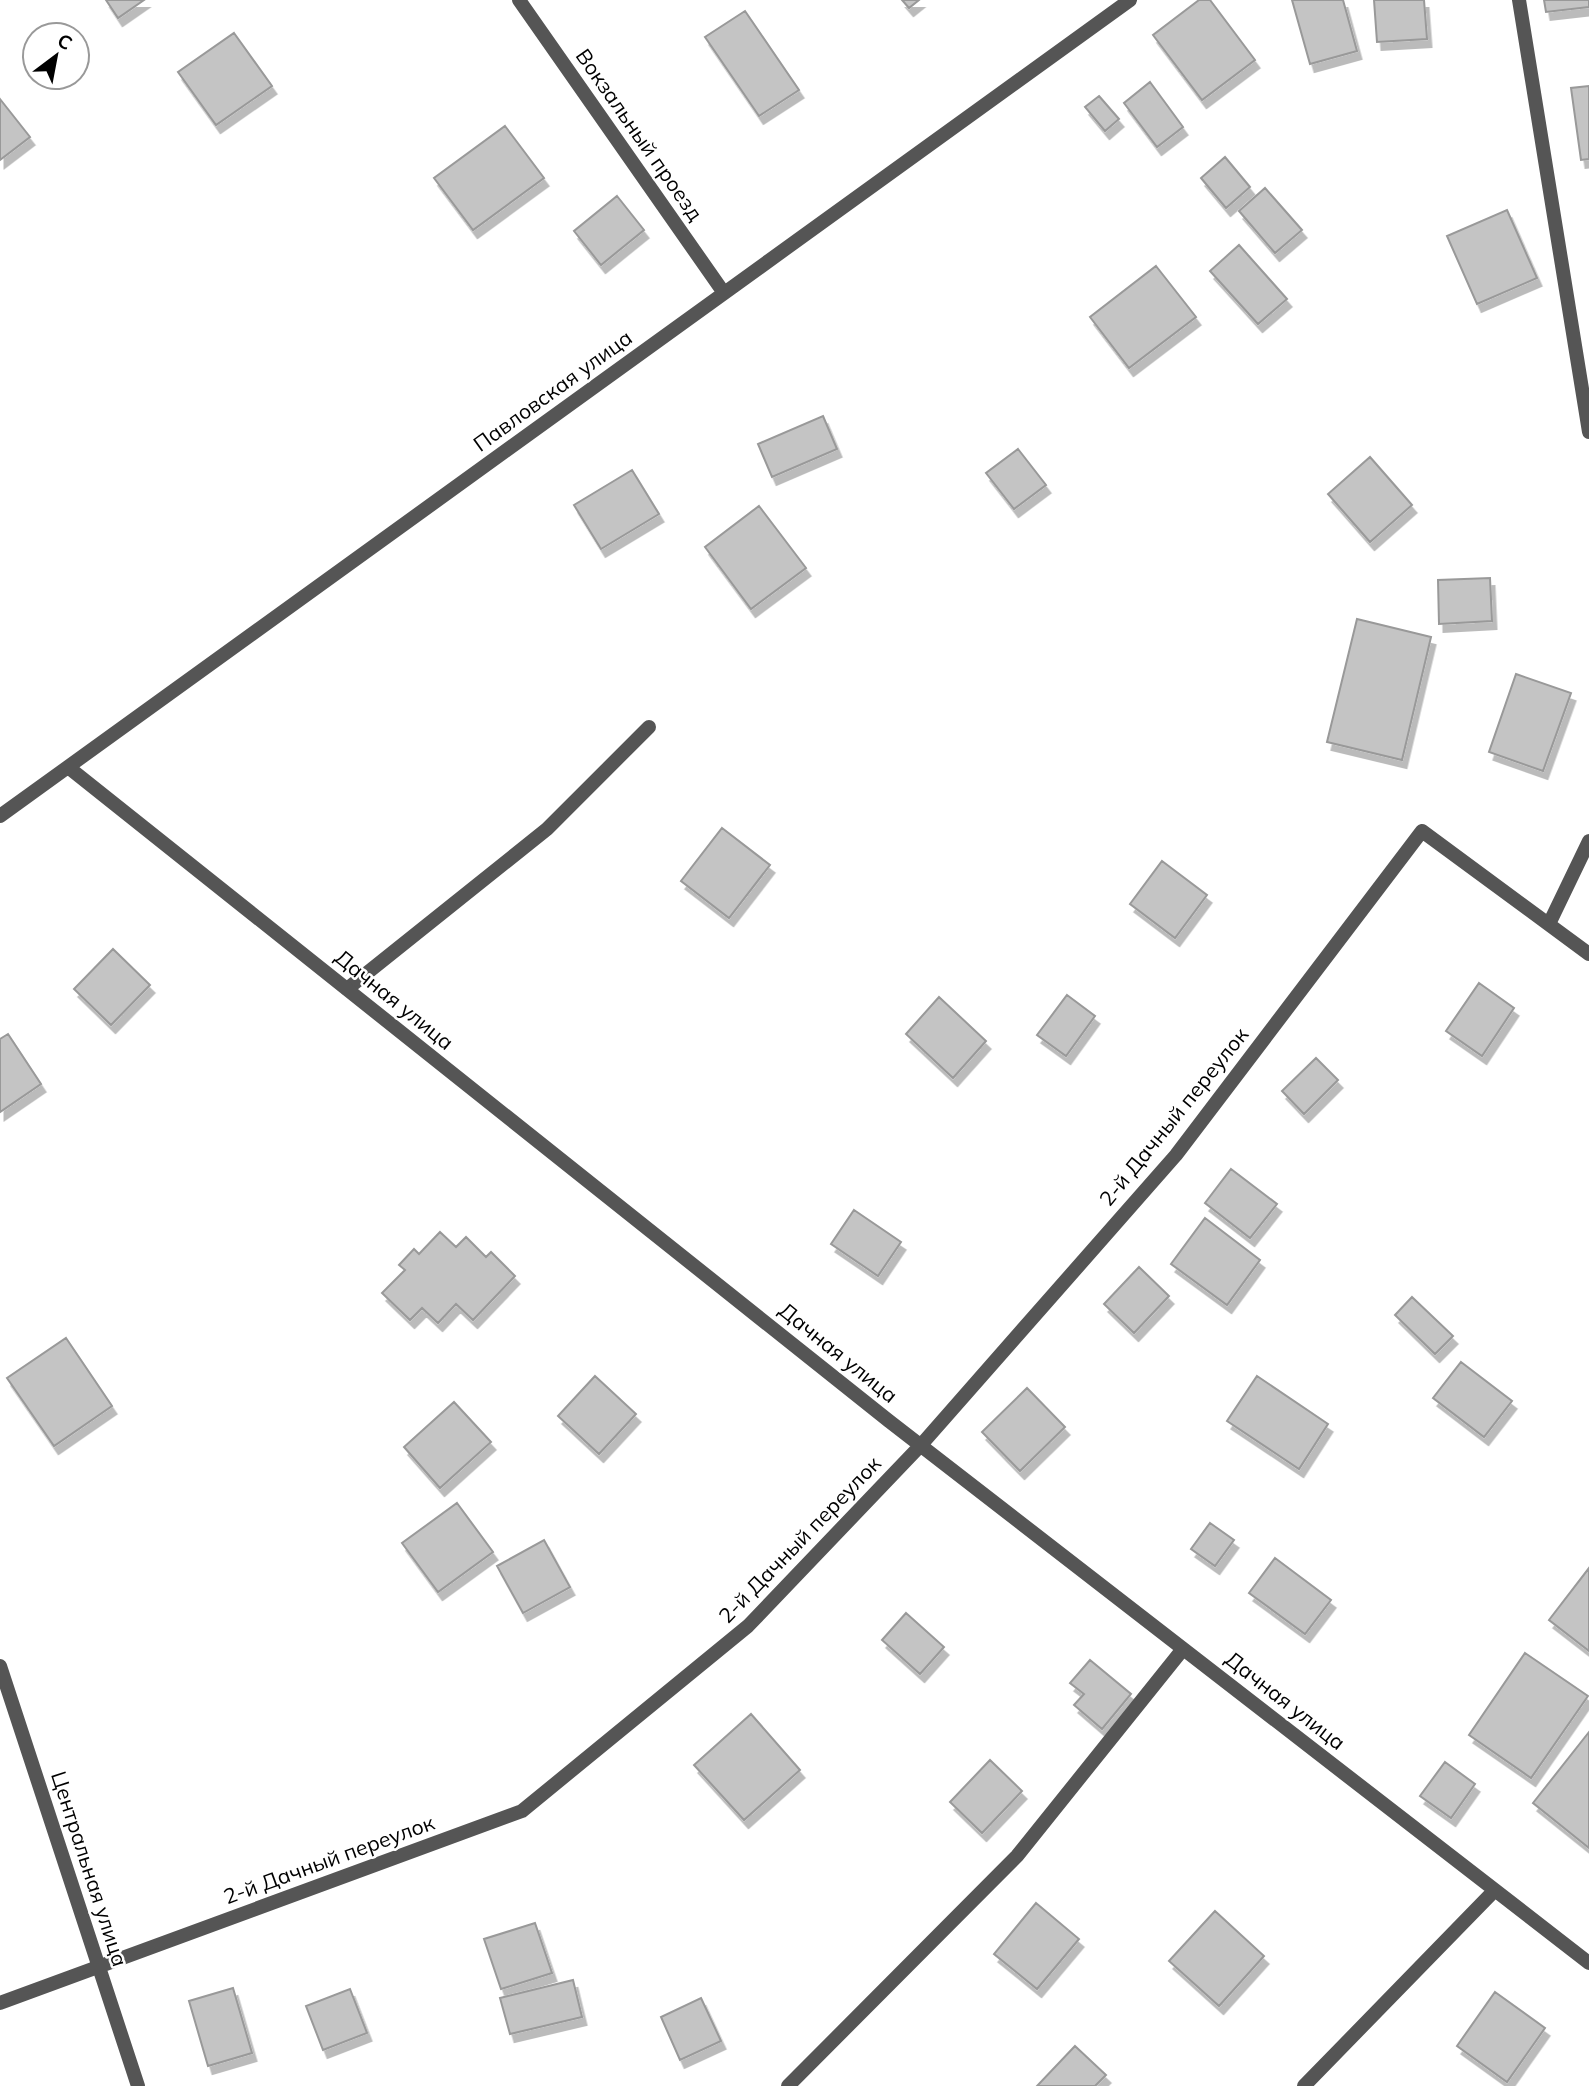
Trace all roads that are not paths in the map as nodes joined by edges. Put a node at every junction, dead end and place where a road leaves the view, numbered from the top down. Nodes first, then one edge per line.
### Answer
1 (519, 0) edge
2 (1130, 0) edge
3 (1519, 0) edge
4 (724, 293) junction
5 (1589, 432) edge
6 (649, 727) dead end
7 (68, 767) junction
8 (0, 816) edge
9 (1589, 841) edge
10 (1549, 924) junction
11 (1589, 954) edge
12 (346, 989) junction
13 (921, 1445) junction
14 (1183, 1649) junction
15 (0, 1666) edge
16 (1494, 1891) junction
17 (1589, 1963) edge
18 (99, 1968) junction
19 (0, 2003) edge
20 (138, 2086) edge
21 (789, 2086) edge
22 (1304, 2086) edge

1 - 4 street, Вокзальный проезд
2 - 4 street, Павловская улица
3 - 5 street
4 - 7 street, Павловская улица
6 - 12 street
7 - 8 street, Павловская улица
7 - 12 street, Дачная улица
9 - 10 street
10 - 11 street
10 - 13 street, 2-й Дачный переулок
12 - 13 street, Дачная улица
13 - 14 street, Дачная улица
13 - 18 street, 2-й Дачный переулок
14 - 16 street, Дачная улица
14 - 21 street
15 - 18 street, Центральная улица
16 - 17 street, Дачная улица
16 - 22 street
18 - 19 street, 2-й Дачный переулок
18 - 20 street, Центральная улица

